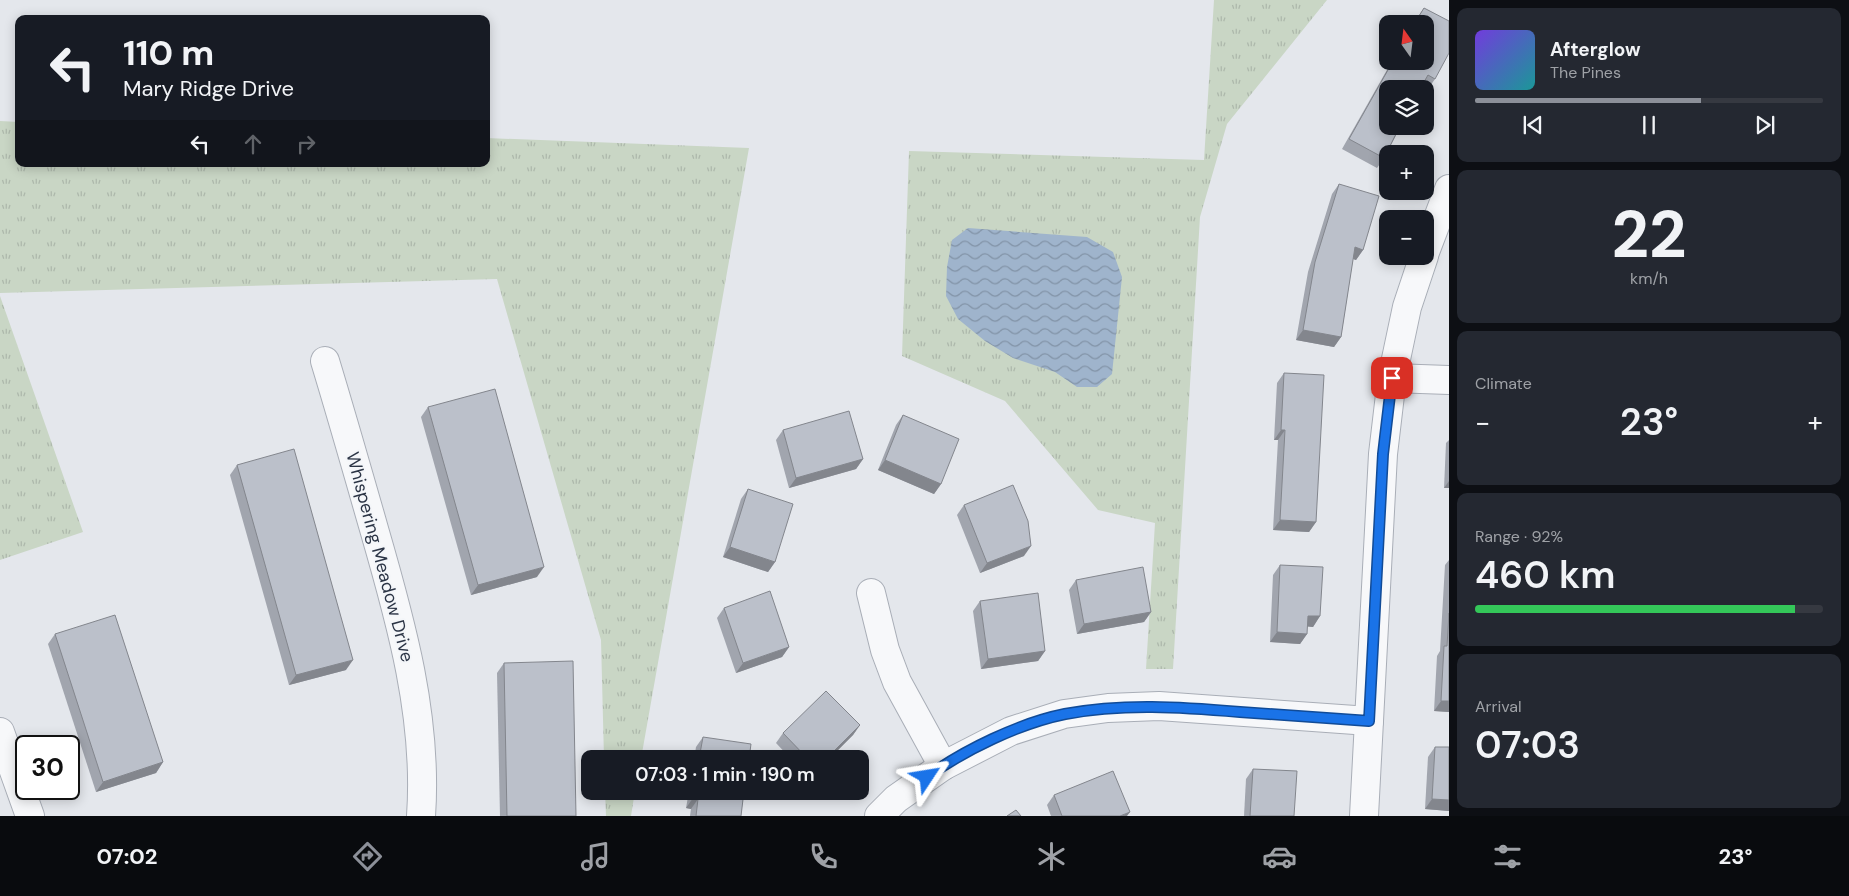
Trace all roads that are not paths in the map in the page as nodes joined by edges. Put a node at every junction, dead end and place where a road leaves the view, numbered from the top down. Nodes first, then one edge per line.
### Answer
1 (1449, 189) edge
2 (1434, 228) edge
3 (1421, 265) edge
4 (325, 361) dead end
5 (1392, 378) junction
6 (1449, 380) edge
7 (871, 593) dead end
8 (1369, 721) junction
9 (0, 732) edge
10 (943, 766) junction
11 (30, 816) edge
12 (421, 816) edge
13 (879, 816) edge
14 (1364, 816) edge

1 - 2 street
3 - 5 street
4 - 12 street, Whispering Meadow Drive
5 - 6 street
5 - 8 street
7 - 10 street
8 - 10 street
8 - 14 street
9 - 11 street
10 - 13 street

